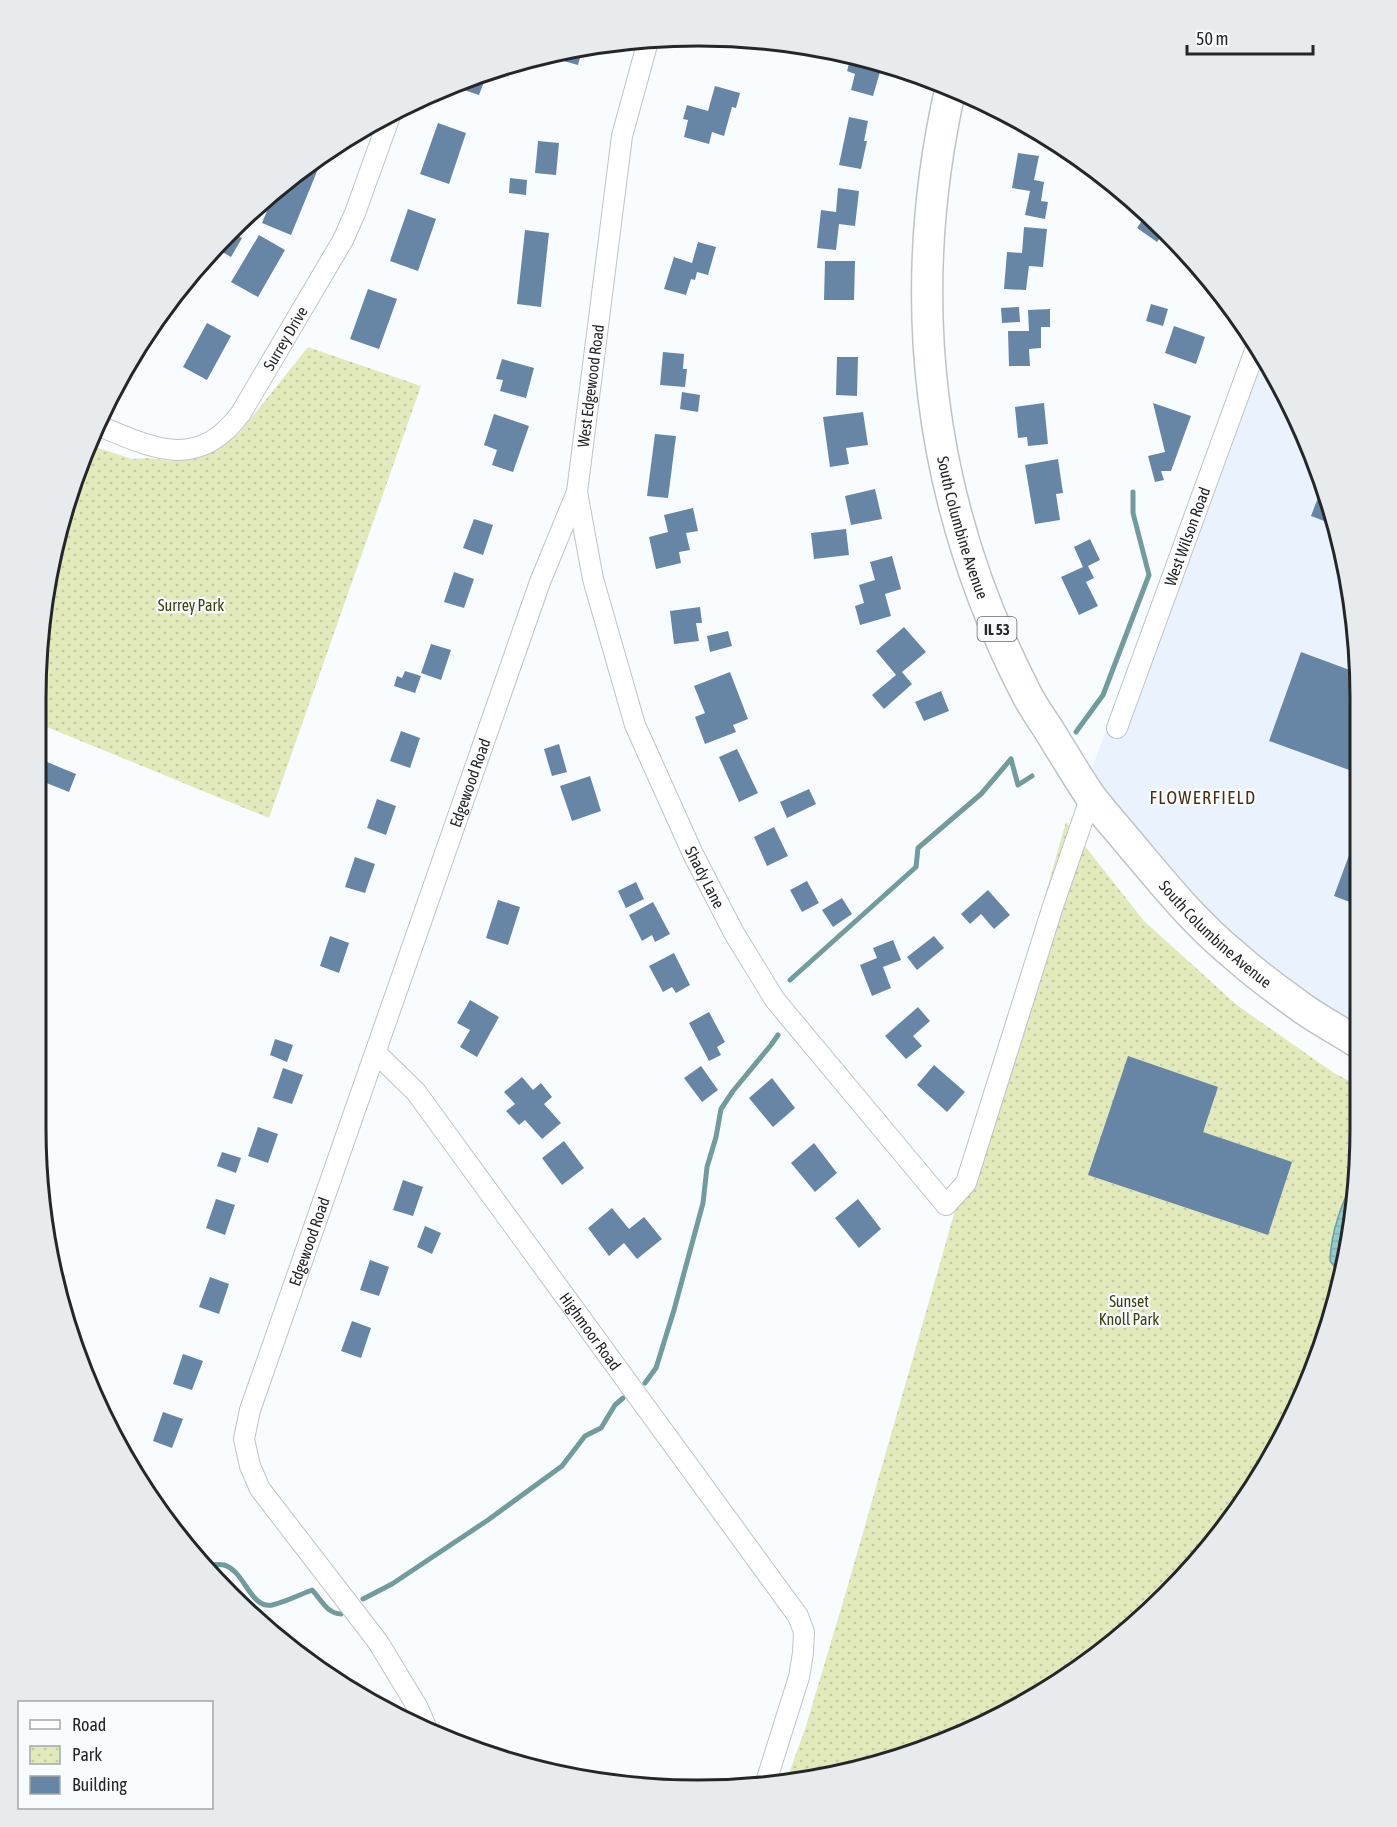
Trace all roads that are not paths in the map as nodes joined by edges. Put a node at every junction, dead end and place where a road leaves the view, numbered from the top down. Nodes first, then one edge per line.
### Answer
1 (646, 49) edge
2 (949, 96) edge
3 (386, 127) edge
4 (1253, 356) edge
5 (105, 429) edge
6 (577, 492) junction
7 (493, 720) joint
8 (1117, 728) dead end
9 (1090, 796) junction
10 (1350, 1038) edge
11 (376, 1053) junction
12 (423, 1719) edge
13 (767, 1777) edge

1 - 6 street, West Edgewood Road
2 - 9 main road, South Columbine Avenue / IL 53
3 - 5 street, Surrey Drive
4 - 8 street, West Wilson Road
6 - 7 street, West Edgewood Road
6 - 9 street, Shady Lane
7 - 11 street, Edgewood Road
9 - 10 main road, South Columbine Avenue / IL 53
11 - 12 street, Edgewood Road
11 - 13 street, Highmoor Road

